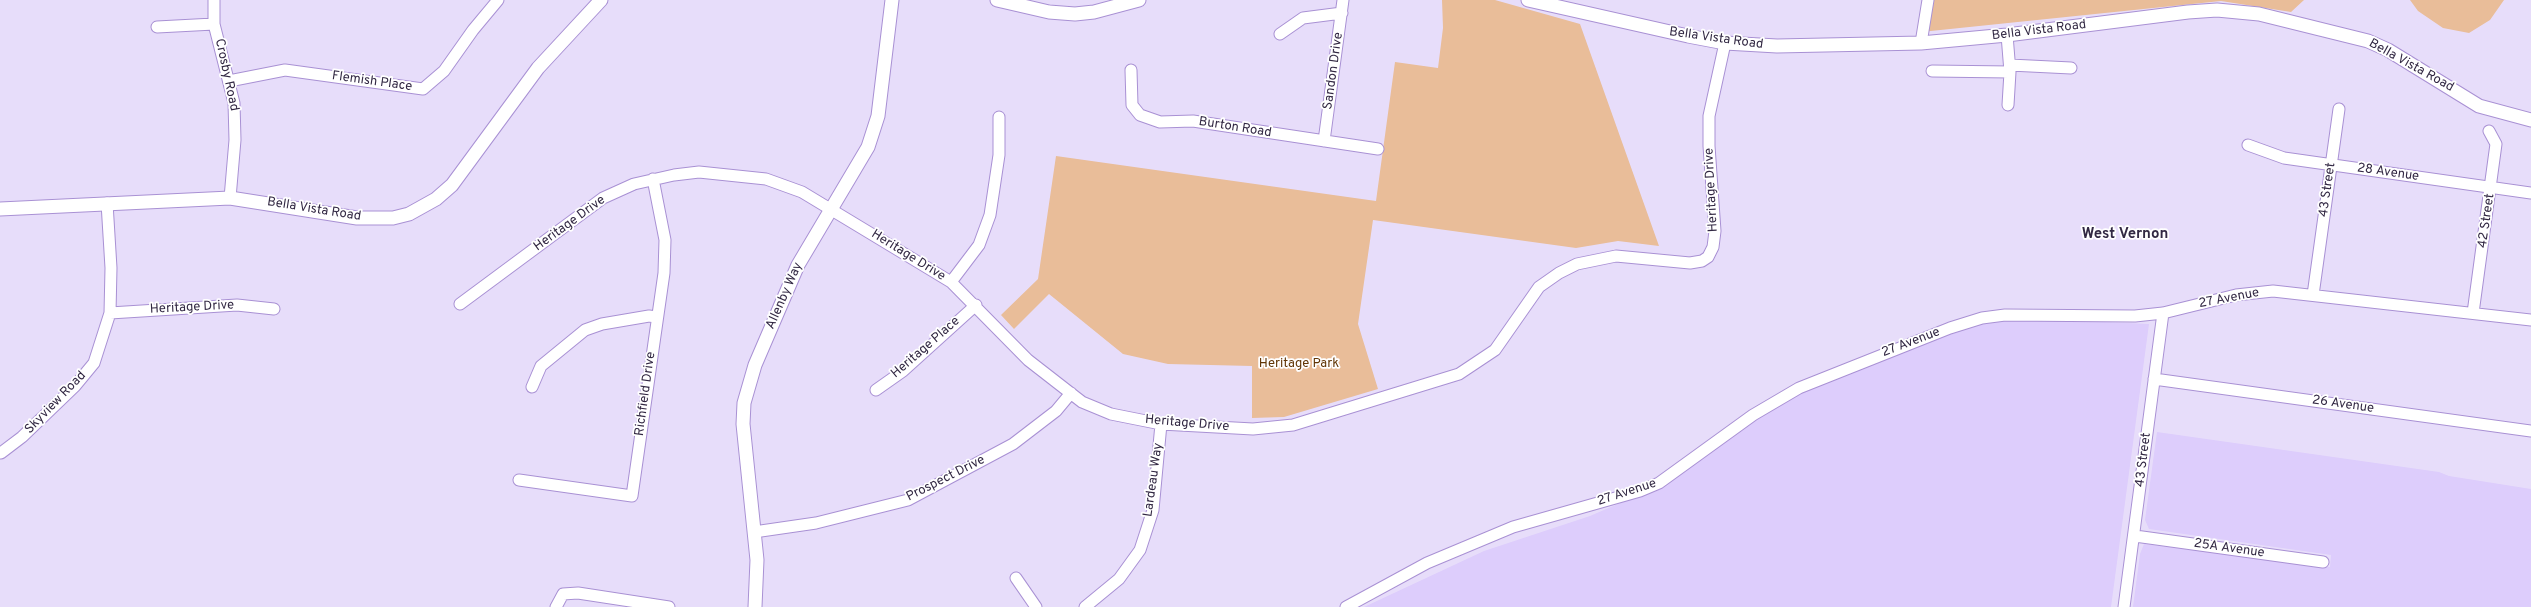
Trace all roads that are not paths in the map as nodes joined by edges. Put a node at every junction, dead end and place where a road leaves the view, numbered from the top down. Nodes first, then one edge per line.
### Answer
1 (214, 0) edge
2 (498, 0) edge
3 (601, 0) edge
4 (892, 0) edge
5 (997, 0) edge
6 (1139, 0) edge
7 (1343, 0) edge
8 (1528, 0) edge
9 (1928, 0) edge
10 (1342, 13) junction
11 (214, 24) junction
12 (157, 27) dead end
13 (1280, 34) dead end
14 (2007, 35) junction
15 (1725, 43) junction
16 (1921, 43) junction
17 (2071, 68) dead end
18 (2010, 69) junction
19 (1131, 70) dead end
20 (1932, 71) dead end
21 (229, 81) junction
22 (2008, 105) dead end
23 (2339, 110) dead end
24 (999, 117) dead end
25 (2531, 120) edge
26 (2489, 131) dead end
27 (1324, 141) junction
28 (2248, 145) dead end
29 (1378, 149) dead end
30 (2331, 164) junction
31 (653, 179) junction
32 (2491, 187) junction
33 (2531, 193) edge
34 (230, 198) junction
35 (107, 203) junction
36 (830, 207) junction
37 (0, 208) edge
38 (951, 282) junction
39 (2313, 295) junction
40 (460, 304) dead end
41 (976, 306) junction
42 (274, 309) dead end
43 (110, 313) junction
44 (2163, 313) junction
45 (2473, 313) junction
46 (656, 317) junction
47 (2531, 320) edge
48 (2154, 379) junction
49 (532, 387) dead end
50 (876, 390) dead end
51 (1070, 393) junction
52 (1161, 424) junction
53 (2531, 432) edge
54 (1, 453) dead end
55 (518, 480) dead end
56 (754, 532) junction
57 (2135, 536) junction
58 (2323, 562) dead end
59 (1016, 578) dead end
60 (556, 607) edge
61 (669, 607) edge
62 (755, 607) edge
63 (1036, 607) edge
64 (1085, 607) edge
65 (1346, 607) edge
66 (2124, 607) edge

1 - 11 street, Crosby Road
2 - 21 street, Flemish Place
3 - 34 street, Bella Vista Road
4 - 36 street, Allenby Way
5 - 6 street
7 - 10 street, Sandon Drive
8 - 15 street, Bella Vista Road
9 - 16 street
10 - 13 street
10 - 27 street, Sandon Drive
11 - 12 street
11 - 21 street, Crosby Road
14 - 16 street, Bella Vista Road
14 - 18 street
14 - 25 street, Bella Vista Road
15 - 16 street, Bella Vista Road
15 - 52 street, Heritage Drive
17 - 18 street
18 - 20 street
18 - 22 street
19 - 27 street, Burton Road
21 - 34 street, Crosby Road
23 - 30 street, 43 Street
24 - 38 street
26 - 32 street, 42 Street
27 - 29 street, Burton Road
28 - 30 street, 28 Avenue
30 - 32 street, 28 Avenue
30 - 39 street, 43 Street
31 - 36 street, Heritage Drive
31 - 40 street, Heritage Drive
31 - 46 street, Richfield Drive
32 - 33 street, 28 Avenue
32 - 45 street, 42 Street
34 - 35 street, Bella Vista Road
35 - 37 street, Bella Vista Road
35 - 43 street, Skyview Road
36 - 38 street, Heritage Drive
36 - 56 street, Allenby Way
38 - 41 street, Heritage Drive
39 - 44 street, 27 Avenue
39 - 45 street, 27 Avenue
41 - 50 street, Heritage Place
41 - 51 street, Heritage Drive
42 - 43 street, Heritage Drive
43 - 54 street, Skyview Road
44 - 48 street, 43 Street
44 - 65 street, 27 Avenue
45 - 47 street, 27 Avenue
46 - 49 street
46 - 55 street, Richfield Drive
48 - 53 street, 26 Avenue
48 - 57 street, 43 Street
51 - 52 street, Heritage Drive
51 - 56 street, Prospect Drive
52 - 64 street, Lardeau Way
56 - 62 street, Allenby Way
57 - 58 street, 25A Avenue
57 - 66 street, 43 Street
59 - 63 street
60 - 61 street

